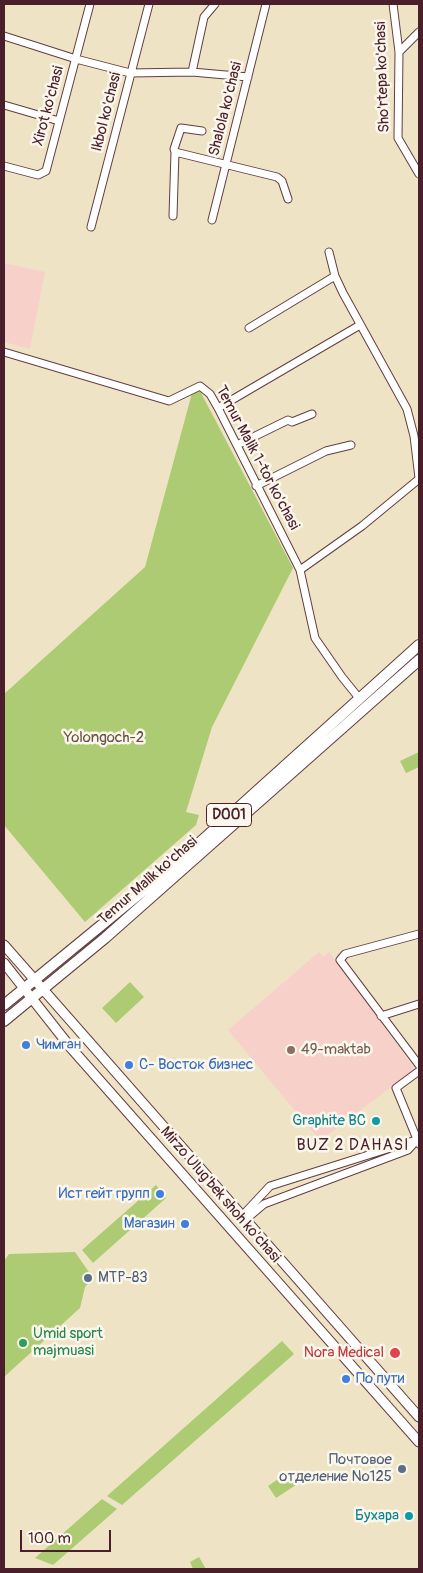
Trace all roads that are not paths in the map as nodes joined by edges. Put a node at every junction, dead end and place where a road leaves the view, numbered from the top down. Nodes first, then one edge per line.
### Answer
1 (90, 4) edge
2 (150, 4) edge
3 (215, 4) edge
4 (266, 4) edge
5 (394, 4) edge
6 (419, 32) edge
7 (4, 36) edge
8 (398, 52) junction
9 (76, 59) junction
10 (192, 72) junction
11 (130, 73) junction
12 (248, 77) junction
13 (4, 105) edge
14 (59, 121) junction
15 (202, 131) dead end
16 (176, 152) junction
17 (227, 163) junction
18 (4, 166) edge
19 (419, 174) edge
20 (288, 199) dead end
21 (173, 216) dead end
22 (212, 220) dead end
23 (91, 227) dead end
24 (329, 252) dead end
25 (336, 276) junction
26 (360, 325) junction
27 (249, 328) dead end
28 (4, 352) edge
29 (218, 408) junction
30 (312, 414) dead end
31 (237, 445) junction
32 (351, 445) dead end
33 (419, 479) edge
34 (256, 486) junction
35 (300, 570) junction
36 (419, 645) edge
37 (419, 660) edge
38 (359, 698) junction
39 (419, 934) edge
40 (4, 945) edge
41 (4, 964) edge
42 (34, 980) junction
43 (24, 988) junction
44 (42, 990) junction
45 (31, 998) junction
46 (419, 1004) edge
47 (4, 1005) edge
48 (381, 1016) junction
49 (4, 1021) edge
50 (416, 1057) edge
51 (419, 1065) edge
52 (419, 1071) edge
53 (148, 1109) junction
54 (135, 1120) junction
55 (418, 1141) edge
56 (190, 1158) junction
57 (178, 1168) junction
58 (243, 1218) junction
59 (298, 1280) junction
60 (286, 1290) junction
61 (419, 1417) edge
62 (419, 1442) edge

1 - 9 street, Xirot ko'chasi
2 - 11 street, Ikbol ko'chasi
3 - 10 street
4 - 12 street, Shalola ko'chasi
5 - 8 street, Sho'rtepa ko'chasi
6 - 8 street
7 - 9 street
8 - 19 street, Sho'rtepa ko'chasi
9 - 11 street
9 - 14 street, Xirot ko'chasi
10 - 11 street
10 - 12 street
11 - 23 street, Ikbol ko'chasi
12 - 17 street, Shalola ko'chasi
13 - 14 street
14 - 18 street, Xirot ko'chasi
15 - 16 street
16 - 17 street
16 - 21 street
17 - 20 street
17 - 22 street, Shalola ko'chasi
24 - 25 street
25 - 26 street
25 - 27 street
26 - 29 street
26 - 33 street
28 - 29 street, Temur Malik 1-tor ko'chasi
29 - 31 street, Temur Malik 1-tor ko'chasi
30 - 31 street
31 - 34 street, Temur Malik 1-tor ko'chasi
32 - 34 street
33 - 35 street
34 - 35 street, Temur Malik 1-tor ko'chasi
35 - 38 street, Temur Malik 1-tor ko'chasi
36 - 38 highway, Temur Malik ko'chasi / D001
37 - 44 highway, Temur Malik ko'chasi / D001
38 - 42 highway, Temur Malik ko'chasi / D001
39 - 48 street
40 - 42 main road, Mirzo Ulug'bek shoh ko'chasi
41 - 43 main road, Mirzo Ulug'bek shoh ko'chasi
42 - 43 highway, Temur Malik ko'chasi / D001
42 - 44 main road, Mirzo Ulug'bek shoh ko'chasi
43 - 45 main road, Mirzo Ulug'bek shoh ko'chasi
43 - 47 highway, Temur Malik ko'chasi / D001
44 - 45 highway, Temur Malik ko'chasi / D001
44 - 53 main road, Mirzo Ulug'bek shoh ko'chasi
45 - 49 highway, Temur Malik ko'chasi / D001
45 - 54 main road, Mirzo Ulug'bek shoh ko'chasi
46 - 48 street
48 - 50 street
50 - 51 street
52 - 55 street
53 - 54 main road
53 - 56 main road, Mirzo Ulug'bek shoh ko'chasi
54 - 57 main road, Mirzo Ulug'bek shoh ko'chasi
55 - 58 street
55 - 58 street
56 - 57 main road
56 - 58 main road, Mirzo Ulug'bek shoh ko'chasi
57 - 60 main road, Mirzo Ulug'bek shoh ko'chasi
58 - 59 main road, Mirzo Ulug'bek shoh ko'chasi
59 - 60 main road
59 - 61 main road, Mirzo Ulug'bek shoh ko'chasi
60 - 62 main road, Mirzo Ulug'bek shoh ko'chasi

